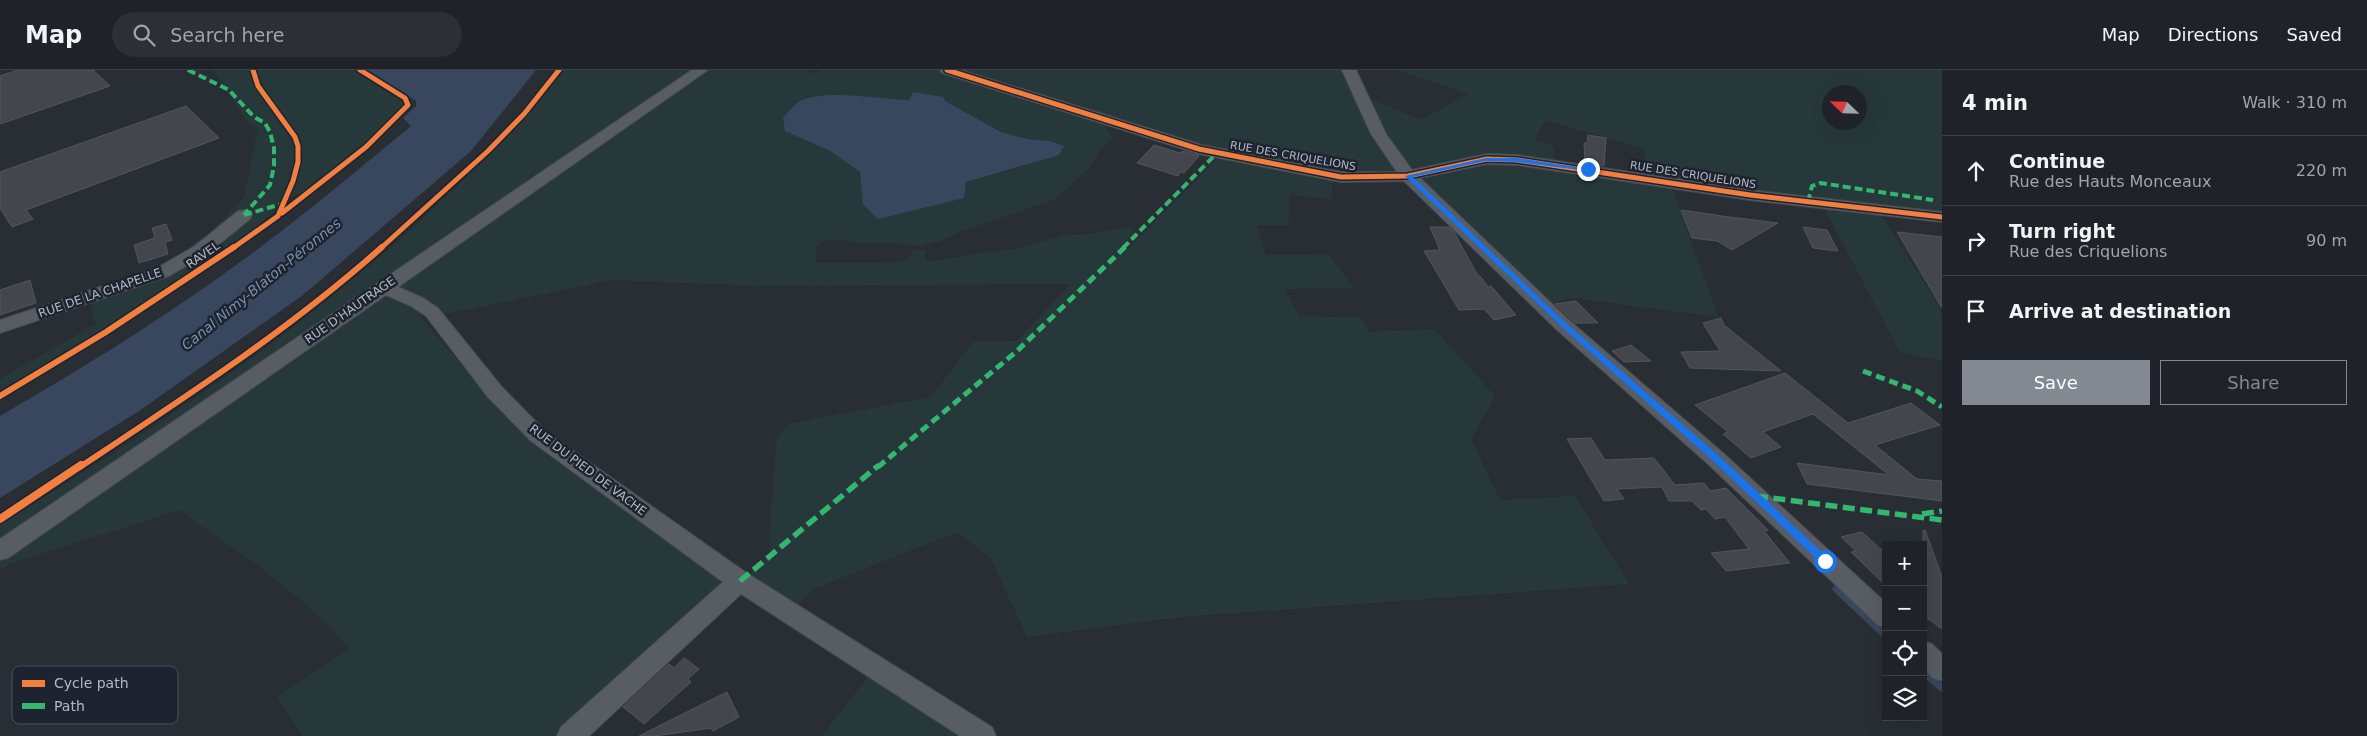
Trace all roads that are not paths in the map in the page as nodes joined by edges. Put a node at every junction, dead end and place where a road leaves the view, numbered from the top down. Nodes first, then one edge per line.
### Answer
1 (701, 70) edge
2 (947, 70) edge
3 (1349, 70) edge
4 (1408, 176) junction
5 (244, 215) dead end
6 (1942, 217) edge
7 (383, 288) junction
8 (0, 327) edge
9 (0, 551) edge
10 (740, 580) junction
11 (1882, 614) edge
12 (1927, 656) edge
13 (1942, 670) edge
14 (570, 736) edge
15 (983, 736) edge

1 - 7 street, RUE D'HAUTRAGE
2 - 4 street, RUE DES CRIQUELIONS
3 - 4 street
4 - 6 street, RUE DES CRIQUELIONS
4 - 11 street
5 - 8 street, RUE DE LA CHAPELLE
7 - 9 street, RUE D'HAUTRAGE
7 - 10 street, RUE DU PIED DE VACHE
10 - 14 street
10 - 15 street, RUE DU PIED DE VACHE
12 - 13 street

